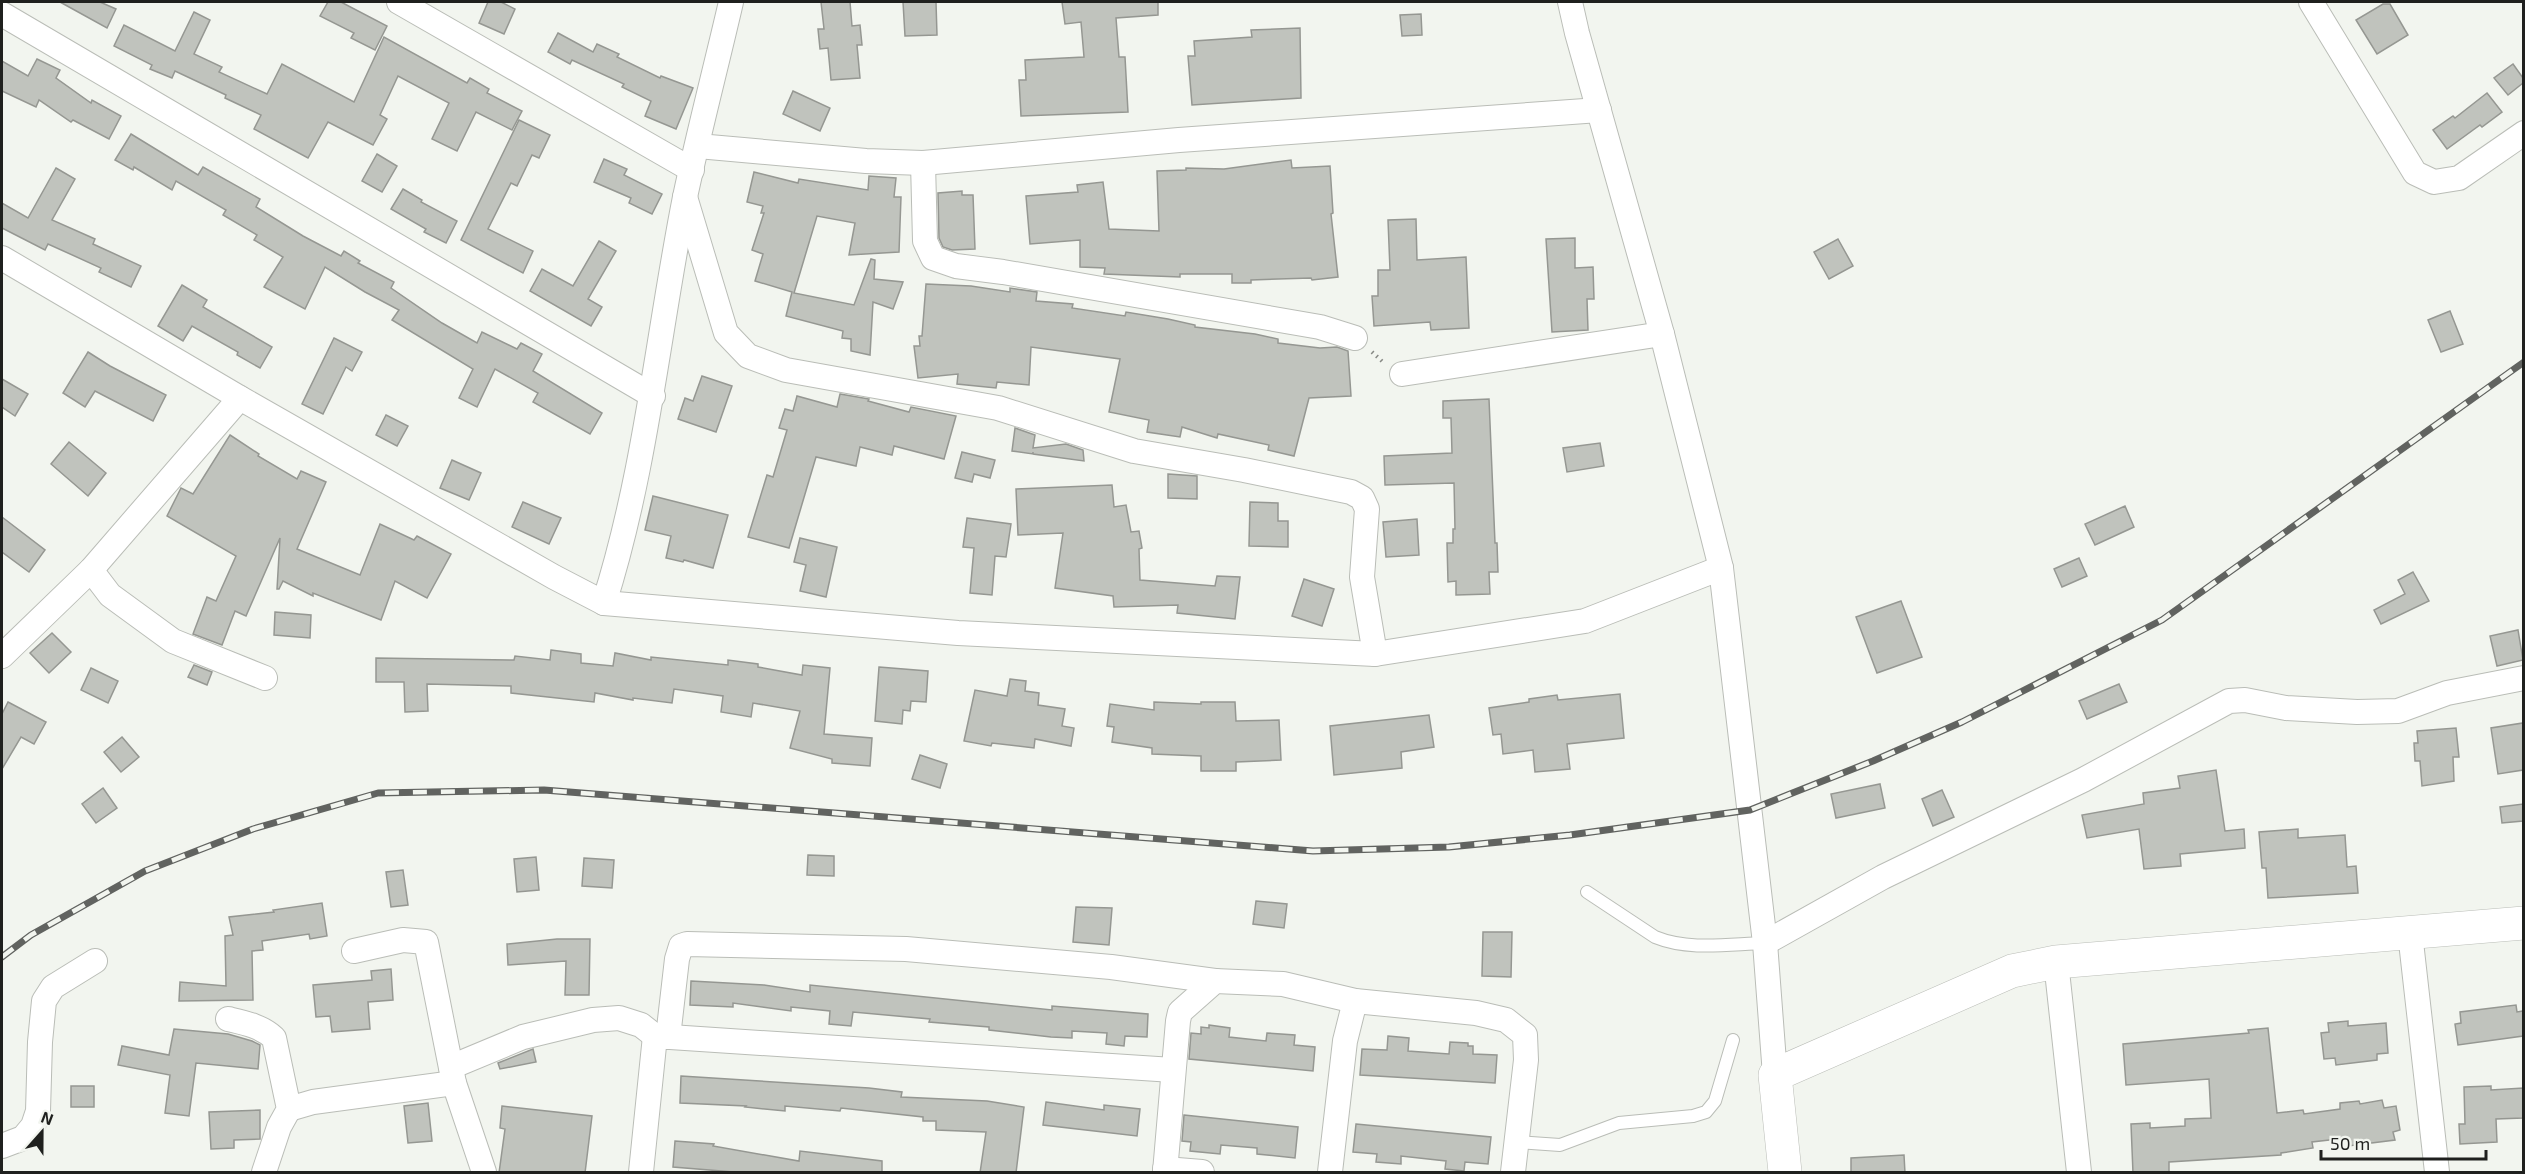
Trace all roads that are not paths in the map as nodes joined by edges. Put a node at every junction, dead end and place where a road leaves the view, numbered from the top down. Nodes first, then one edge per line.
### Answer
1 (399, 2) edge
2 (731, 2) edge
3 (1570, 2) edge
4 (2319, 5) edge
5 (2, 14) edge
6 (1599, 110) junction
7 (2523, 133) edge
8 (698, 146) junction
9 (923, 163) junction
10 (692, 170) junction
11 (685, 197) junction
12 (2, 258) edge
13 (1662, 334) junction
14 (1355, 338) dead end
15 (1402, 374) dead end
16 (653, 396) junction
17 (240, 398) junction
18 (1721, 568) junction
19 (90, 570) junction
20 (604, 603) junction
21 (4, 649) edge
22 (1375, 654) junction
23 (265, 678) dead end
24 (2523, 678) edge
25 (1587, 892) dead end
26 (2523, 922) edge
27 (2410, 933) junction
28 (1765, 943) junction
29 (354, 951) dead end
30 (95, 961) dead end
31 (2056, 962) junction
32 (1215, 981) junction
33 (1355, 1001) junction
34 (228, 1019) dead end
35 (661, 1036) junction
36 (1733, 1040) dead end
37 (1173, 1070) junction
38 (452, 1075) junction
39 (1775, 1075) junction
40 (289, 1109) junction
41 (1518, 1142) junction
42 (2, 1146) edge
43 (1165, 1171) edge
44 (264, 1173) edge
45 (484, 1173) edge
46 (641, 1173) edge
47 (1202, 1173) edge
48 (1330, 1173) edge
49 (1513, 1173) edge
50 (1785, 1173) edge
51 (2079, 1173) edge
52 (2437, 1173) edge

1 - 10 street
2 - 8 street
3 - 6 street
4 - 7 street
5 - 16 street
6 - 9 street
6 - 13 street
8 - 9 street
8 - 10 street
9 - 14 street
10 - 11 street
11 - 16 street
11 - 22 street
12 - 17 street
13 - 15 street
13 - 18 street
16 - 20 street
17 - 19 street
17 - 20 street
18 - 22 street
18 - 28 street
19 - 21 street
19 - 23 street
20 - 22 street
24 - 28 street
25 - 28 lane
26 - 27 street
27 - 31 street
27 - 52 street
28 - 39 street
29 - 38 street
30 - 42 street
31 - 39 street
31 - 51 street
32 - 33 street
32 - 35 street
32 - 37 street
33 - 41 street
33 - 48 street
34 - 40 street
35 - 37 street
35 - 38 street
35 - 46 street
36 - 41 lane
37 - 43 street
38 - 40 street
38 - 45 street
39 - 50 street
40 - 44 street
41 - 49 street
43 - 47 street

